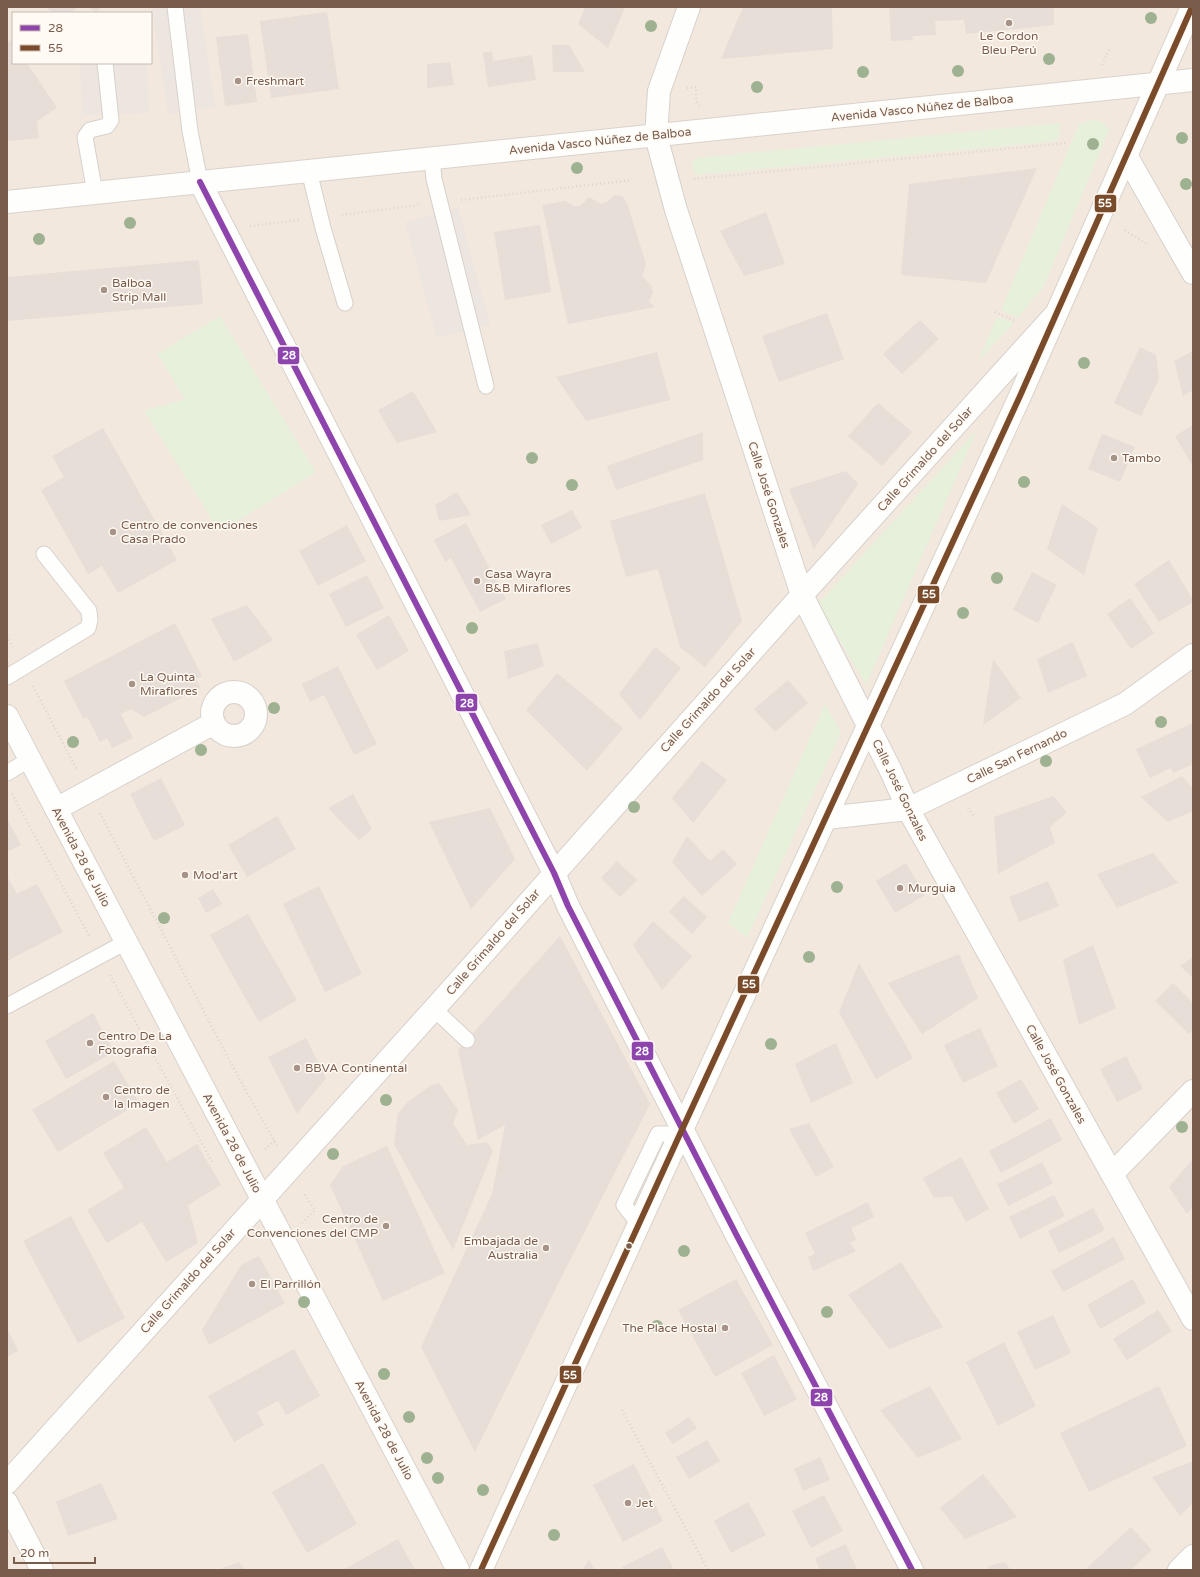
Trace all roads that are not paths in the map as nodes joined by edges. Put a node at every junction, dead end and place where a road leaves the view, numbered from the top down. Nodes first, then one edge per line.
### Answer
1 (175, 7) edge
2 (689, 7) edge
3 (1192, 7) edge
4 (105, 64) edge
5 (1193, 80) edge
6 (1159, 84) junction
7 (656, 136) junction
8 (1127, 156) junction
9 (432, 159) junction
10 (309, 171) junction
11 (200, 182) junction
12 (95, 193) junction
13 (7, 202) edge
14 (1193, 273) edge
15 (346, 303) dead end
16 (1058, 311) junction
17 (486, 386) dead end
18 (44, 554) dead end
19 (802, 595) junction
20 (1193, 655) edge
21 (7, 677) edge
22 (7, 716) edge
23 (214, 723) dead end
24 (868, 726) junction
25 (30, 759) junction
26 (7, 773) edge
27 (56, 809) junction
28 (908, 810) junction
29 (826, 818) junction
30 (554, 873) junction
31 (126, 942) junction
32 (7, 1006) edge
33 (434, 1009) junction
34 (467, 1040) dead end
35 (1193, 1091) edge
36 (681, 1131) junction
37 (1112, 1174) junction
38 (262, 1199) junction
39 (1193, 1320) edge
40 (7, 1483) edge
41 (7, 1503) edge
42 (1193, 1556) edge
43 (42, 1570) edge
44 (458, 1570) edge
45 (481, 1570) edge
46 (912, 1570) edge
47 (1179, 1570) edge

1 - 11 lane
2 - 7 street
3 - 6 street
4 - 12 lane
5 - 6 street, Avenida Vasco Núñez de Balboa
6 - 7 street, Avenida Vasco Núñez de Balboa
6 - 8 street
7 - 9 street, Avenida Vasco Núñez de Balboa
7 - 19 street, Calle José Gonzales
8 - 14 street
8 - 16 street
9 - 10 street, Avenida Vasco Núñez de Balboa
9 - 17 lane
10 - 11 street, Avenida Vasco Núñez de Balboa
10 - 15 lane
11 - 12 street, Avenida Vasco Núñez de Balboa
11 - 30 street
12 - 13 street, Avenida Vasco Núñez de Balboa
16 - 19 street, Calle Grimaldo del Solar
16 - 24 street
18 - 21 lane
19 - 24 street, Calle José Gonzales
19 - 30 street, Calle Grimaldo del Solar
20 - 28 street, Calle San Fernando
22 - 25 street, Avenida 28 de Julio
23 - 27 street
24 - 28 street, Calle José Gonzales
24 - 29 street
25 - 26 lane
25 - 27 street, Avenida 28 de Julio
27 - 31 street, Avenida 28 de Julio
28 - 29 street, Calle San Fernando
28 - 37 street, Calle José Gonzales
29 - 36 street
30 - 33 street, Calle Grimaldo del Solar
30 - 36 street
31 - 32 lane
31 - 38 street, Avenida 28 de Julio
33 - 34 lane
33 - 38 street, Calle Grimaldo del Solar
35 - 37 street
36 - 45 street
36 - 46 street
37 - 39 street, Calle José Gonzales
38 - 40 street, Calle Grimaldo del Solar
38 - 44 street, Avenida 28 de Julio
41 - 43 street
42 - 47 street

